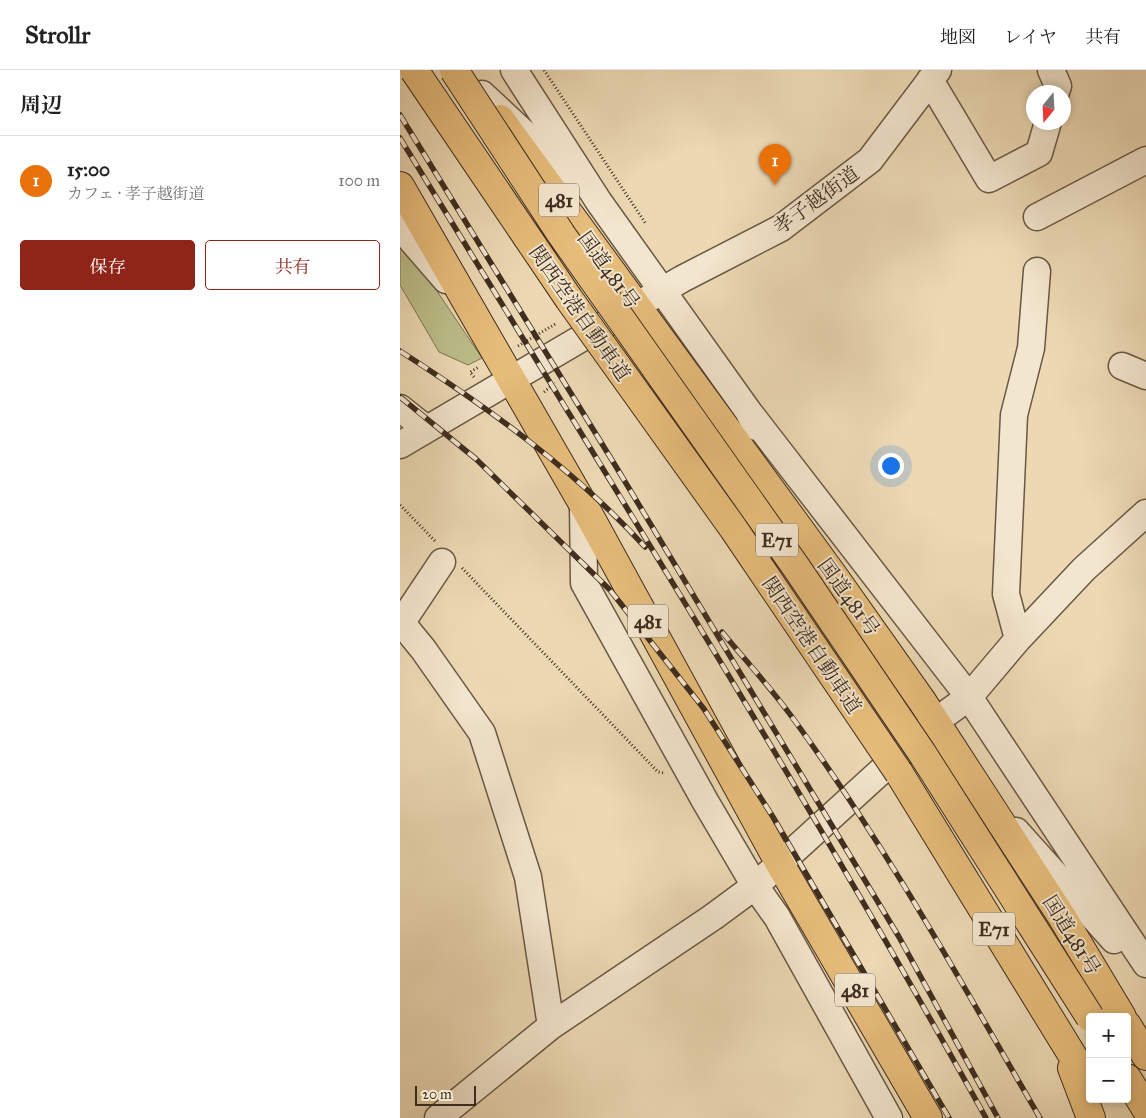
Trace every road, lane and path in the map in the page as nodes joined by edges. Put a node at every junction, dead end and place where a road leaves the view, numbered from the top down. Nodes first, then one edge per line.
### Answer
1 (414, 70) edge
2 (454, 70) edge
3 (467, 70) edge
4 (514, 70) edge
5 (544, 70) edge
6 (1052, 70) edge
7 (934, 75) edge
8 (1058, 85) edge
9 (482, 94) junction
10 (1046, 130) edge
11 (1146, 160) edge
12 (400, 186) edge
13 (599, 202) junction
14 (1036, 217) dead end
15 (646, 225) dead end
16 (400, 227) edge
17 (1037, 271) dead end
18 (661, 291) junction
19 (468, 305) junction
20 (635, 306) junction
21 (1122, 366) dead end
22 (1146, 376) edge
23 (511, 381) junction
24 (400, 408) edge
25 (748, 411) junction
26 (425, 428) junction
27 (400, 445) edge
28 (584, 504) junction
29 (400, 505) edge
30 (1146, 514) edge
31 (446, 557) junction
32 (833, 575) junction
33 (401, 622) edge
34 (1018, 639) junction
35 (969, 697) junction
36 (936, 721) junction
37 (672, 774) dead end
38 (982, 794) junction
39 (780, 864) junction
40 (755, 886) junction
41 (1146, 964) edge
42 (1146, 975) edge
43 (1087, 1013) edge
44 (1119, 1013) edge
45 (551, 1026) junction
46 (1131, 1032) edge
47 (1058, 1034) junction
48 (1146, 1056) edge
49 (1086, 1078) edge
50 (1131, 1085) edge
51 (875, 1092) junction
52 (1102, 1103) edge
53 (1146, 1109) edge
54 (438, 1118) edge
55 (889, 1118) edge
56 (899, 1118) edge
57 (928, 1118) edge
58 (1091, 1118) edge
59 (1111, 1118) edge

1 - 47 highway, 関西空港自動車道 / E71, bridge
2 - 43 highway, 関西空港自動車道 / E71, bridge
3 - 9 highway, 国道481号 / 481
4 - 13 street
5 - 15 path
6 - 8 street
7 - 10 street
7 - 18 street, 孝子越街道
9 - 13 street
9 - 20 highway, 国道481号 / 481
11 - 14 street
12 - 19 highway, 481
13 - 18 street
16 - 19 street
17 - 34 street
18 - 20 street, 孝子越街道
18 - 25 street
19 - 23 highway, 481
20 - 23 street, 孝子越街道
20 - 32 highway, 国道481号 / 481
21 - 22 street
23 - 26 street, 孝子越街道
23 - 28 highway, 481
24 - 26 street
25 - 32 street
25 - 35 street
26 - 27 street, 孝子越街道
28 - 39 highway, 481
28 - 40 street
29 - 31 path
30 - 34 street
31 - 33 street
31 - 37 path
32 - 36 highway, 国道481号 / 481
33 - 45 street
34 - 35 street
35 - 36 street
35 - 41 street
36 - 38 highway, 国道481号 / 481
36 - 39 street
38 - 42 street
38 - 44 highway, 国道481号 / 481
39 - 40 street
39 - 57 highway, 481
40 - 45 street
40 - 51 street
45 - 54 street
46 - 48 highway
47 - 49 highway, 関西空港自動車道 / E71
47 - 58 highway
50 - 53 highway
51 - 55 street
51 - 56 street
52 - 59 highway

